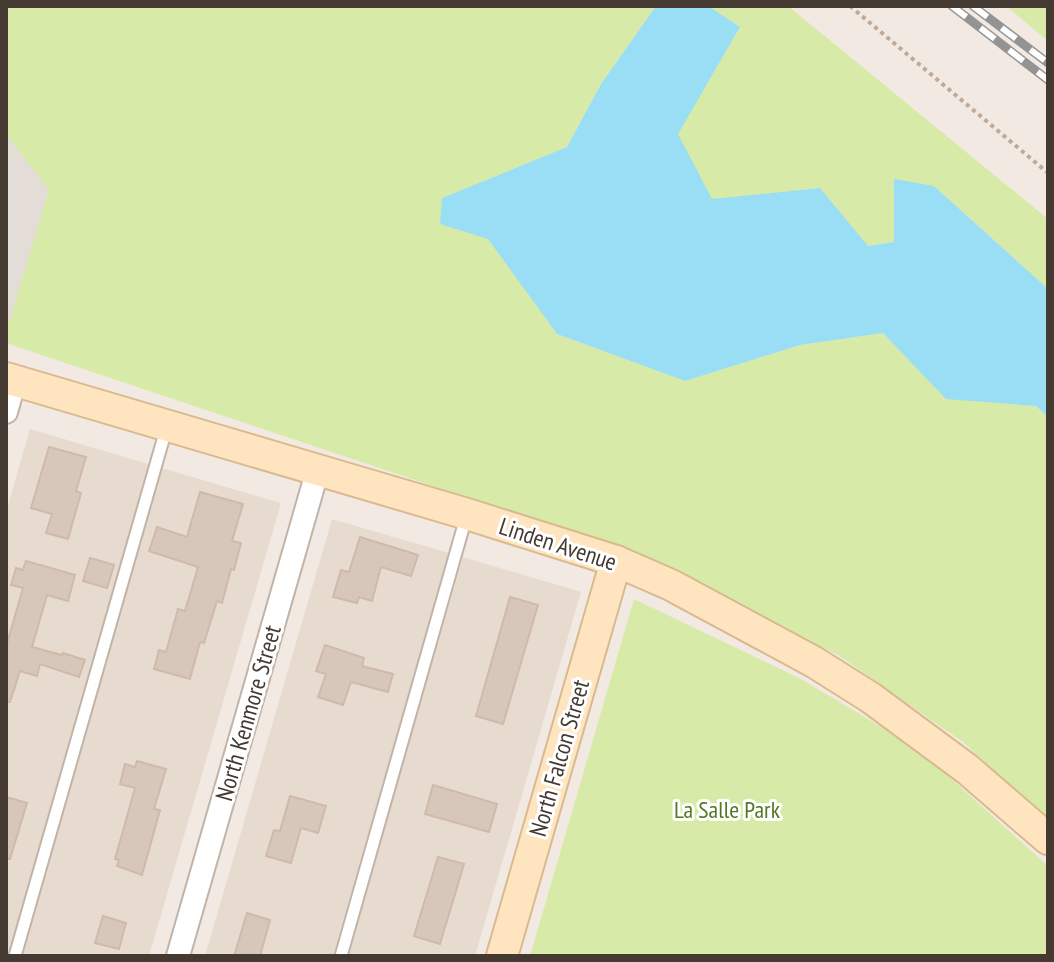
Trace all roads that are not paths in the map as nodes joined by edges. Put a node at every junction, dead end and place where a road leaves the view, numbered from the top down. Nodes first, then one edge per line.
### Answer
1 (10, 379) edge
2 (6, 412) edge
3 (167, 425) junction
4 (318, 469) junction
5 (467, 514) junction
6 (616, 561) junction
7 (1048, 839) edge
8 (15, 956) edge
9 (178, 956) edge
10 (341, 956) edge
11 (502, 956) edge

1 - 2 street
1 - 3 street, Linden Avenue
3 - 4 street, Linden Avenue
3 - 8 lane
4 - 5 street, Linden Avenue
4 - 9 street, North Kenmore Street
5 - 6 street, Linden Avenue
5 - 10 lane
6 - 7 street, Linden Avenue
6 - 11 street, North Falcon Street

